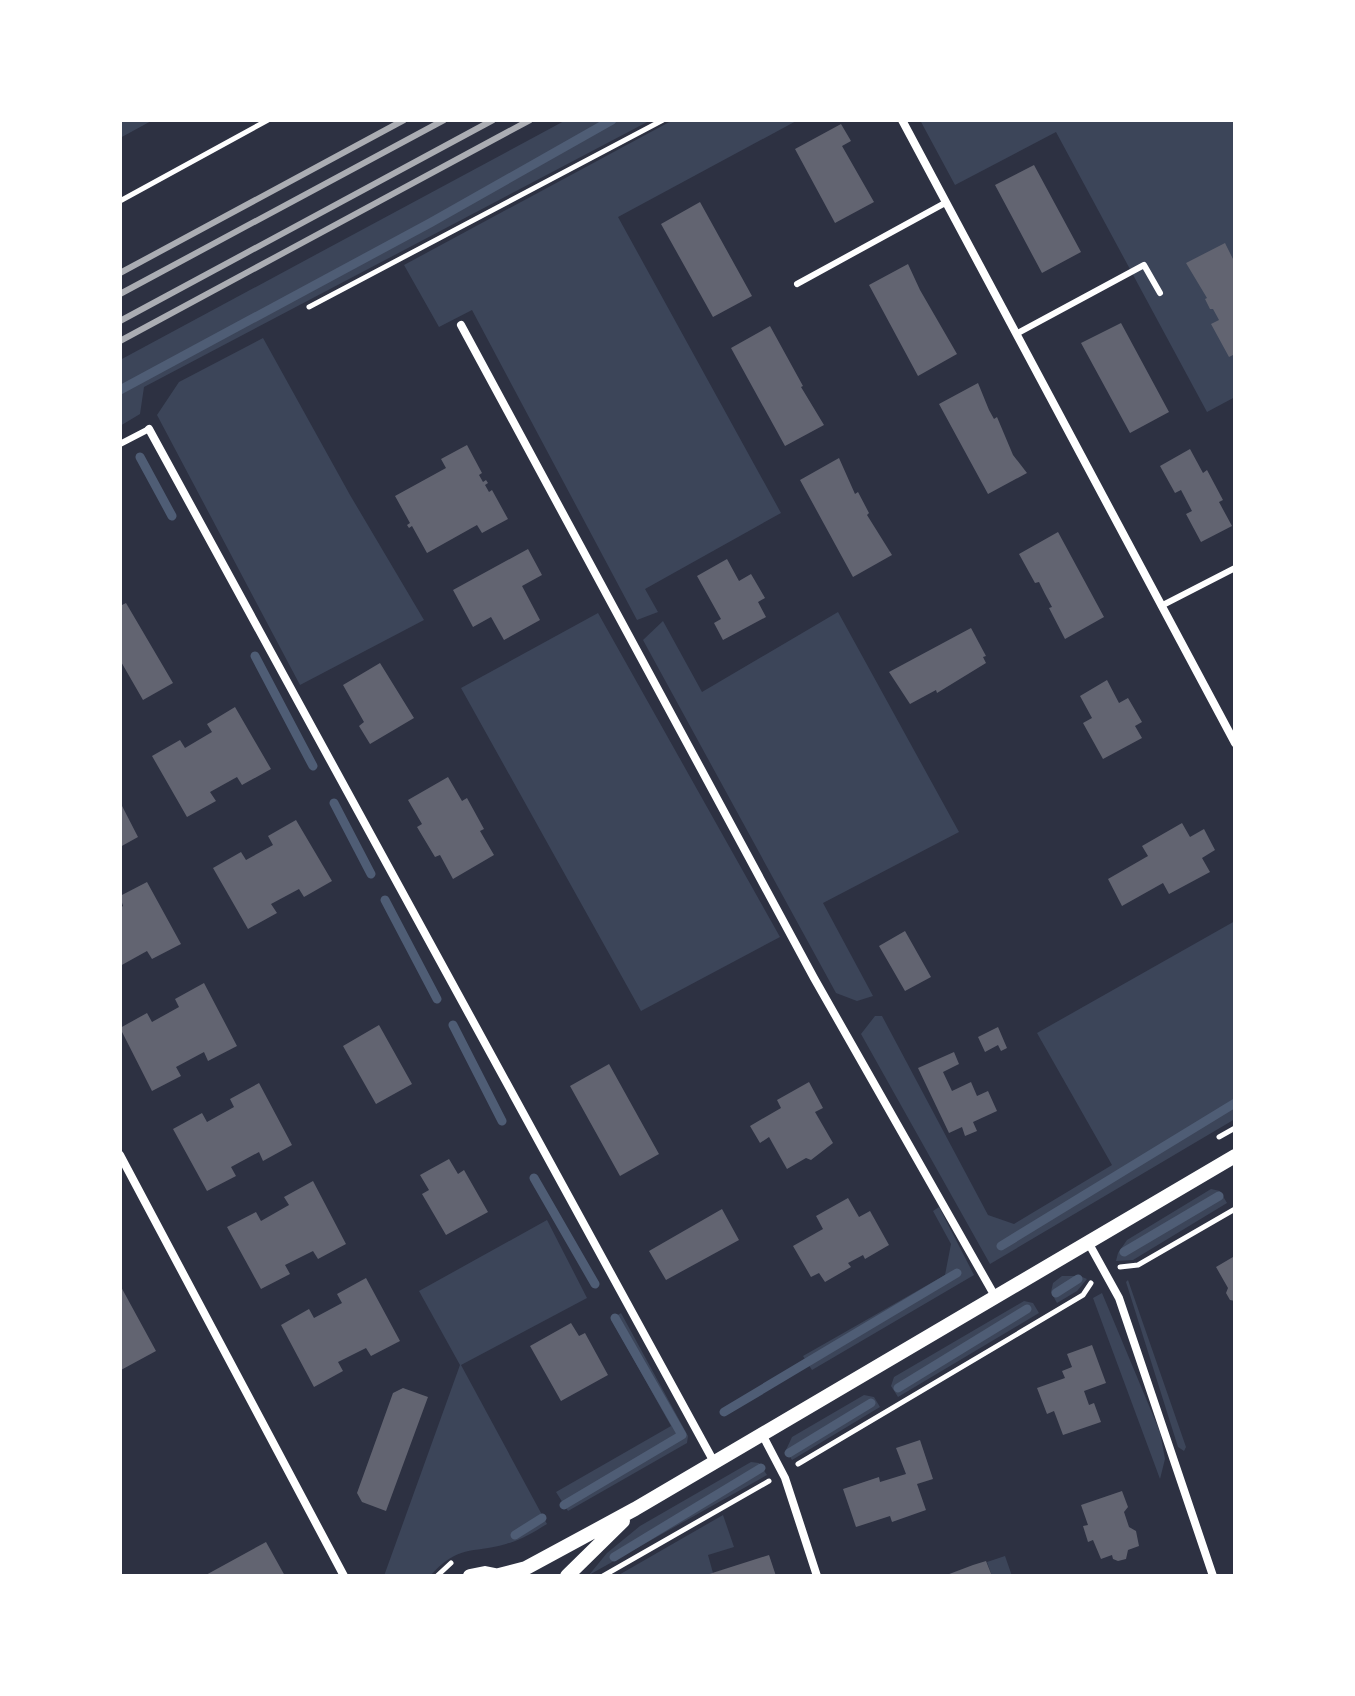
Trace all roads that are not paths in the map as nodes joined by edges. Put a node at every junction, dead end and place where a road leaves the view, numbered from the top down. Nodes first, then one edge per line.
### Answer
1 (902, 120) edge
2 (945, 203) junction
3 (797, 284) dead end
4 (1160, 293) dead end
5 (461, 325) dead end
6 (1016, 334) junction
7 (149, 429) joint
8 (120, 444) edge
9 (1235, 568) edge
10 (1161, 606) junction
11 (1235, 743) edge
12 (120, 1155) edge
13 (1235, 1156) edge
14 (1088, 1242) junction
15 (996, 1298) junction
16 (762, 1434) junction
17 (714, 1462) junction
18 (635, 1509) junction
19 (344, 1576) edge
20 (470, 1576) edge
21 (500, 1576) edge
22 (567, 1576) edge
23 (817, 1576) edge
24 (1213, 1576) edge

1 - 2 street
2 - 3 lane
2 - 6 street
4 - 6 lane
5 - 15 street
6 - 10 street
7 - 8 lane
7 - 17 street
9 - 10 lane
10 - 11 street
12 - 19 street
13 - 14 street
14 - 15 street
14 - 24 street
15 - 16 street
16 - 17 street
16 - 23 street
17 - 18 street
18 - 21 street
18 - 22 street
20 - 21 street

